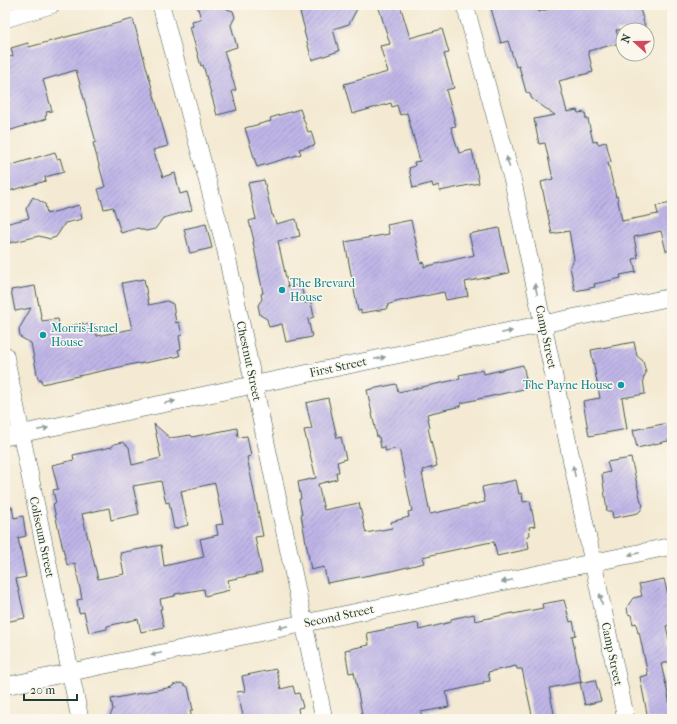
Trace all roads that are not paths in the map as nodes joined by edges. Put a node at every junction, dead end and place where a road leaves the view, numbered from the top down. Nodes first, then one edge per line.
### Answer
1 (51, 5) edge
2 (161, 5) edge
3 (465, 5) edge
4 (5, 19) edge
5 (672, 297) edge
6 (543, 324) junction
7 (5, 355) edge
8 (254, 385) junction
9 (13, 436) edge
10 (672, 546) edge
11 (593, 562) junction
12 (304, 623) junction
13 (70, 672) junction
14 (5, 686) edge
15 (80, 719) edge
16 (324, 719) edge
17 (626, 719) edge

1 - 4 street
2 - 8 street, Chestnut Street
6 -> 3 street, Camp Street
5 - 6 street, First Street
8 -> 6 street, First Street
11 -> 6 street, Camp Street
7 - 9 street, Coliseum Street
9 -> 8 street, First Street
8 - 12 street, Chestnut Street
9 - 13 street, Coliseum Street
10 -> 11 street, Second Street
11 -> 12 street, Second Street
17 -> 11 street, Camp Street
12 -> 13 street, Second Street
12 - 16 street, Chestnut Street
13 - 14 street, Second Street
13 - 15 street, Coliseum Street

